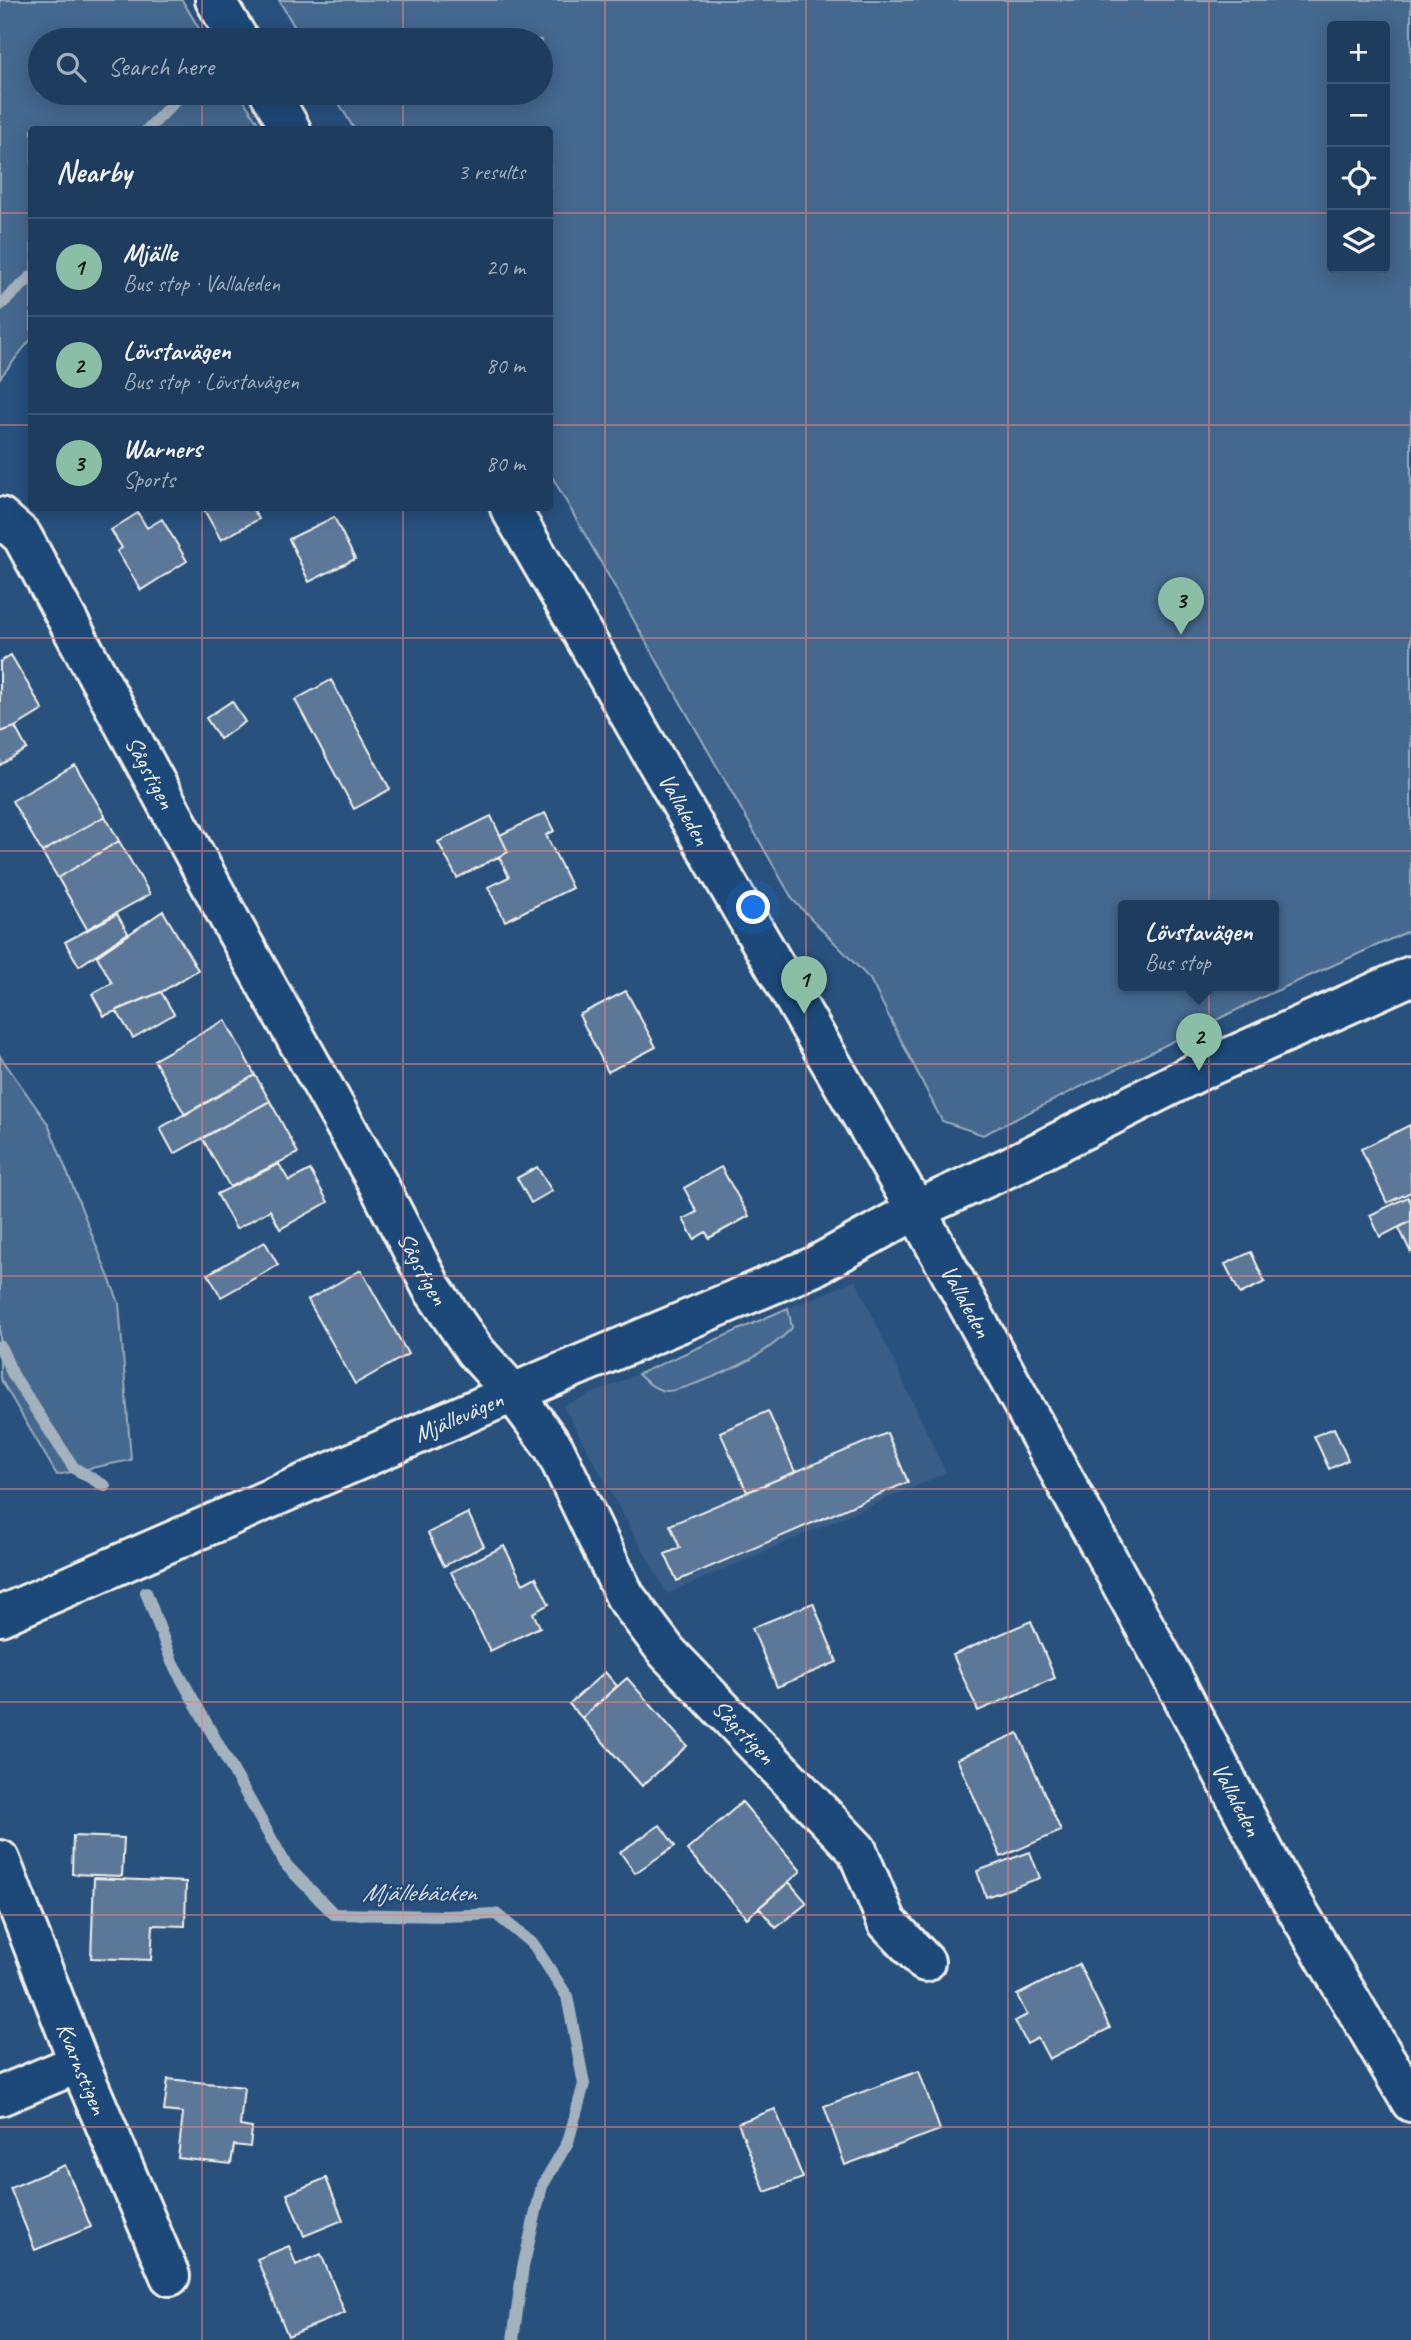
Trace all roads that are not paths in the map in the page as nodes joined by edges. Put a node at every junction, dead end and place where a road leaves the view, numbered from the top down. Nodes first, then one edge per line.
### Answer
1 (215, 0) edge
2 (232, 28) edge
3 (277, 105) edge
4 (289, 126) edge
5 (512, 511) edge
6 (0, 517) edge
7 (1407, 988) edge
8 (916, 1210) junction
9 (513, 1393) junction
10 (0, 1616) edge
11 (0, 1860) edge
12 (925, 1962) dead end
13 (79, 2063) junction
14 (0, 2096) edge
15 (1411, 2102) edge
16 (170, 2276) dead end

1 - 2 street
3 - 4 street
5 - 8 street, Vallaleden
6 - 9 street, Sågstigen
7 - 8 street, Mjällevägen
8 - 9 street, Mjällevägen
8 - 15 street, Vallaleden
9 - 10 street, Mjällevägen
9 - 12 street, Sågstigen
11 - 13 street, Kvarnstigen
13 - 14 street
13 - 16 street, Kvarnstigen

